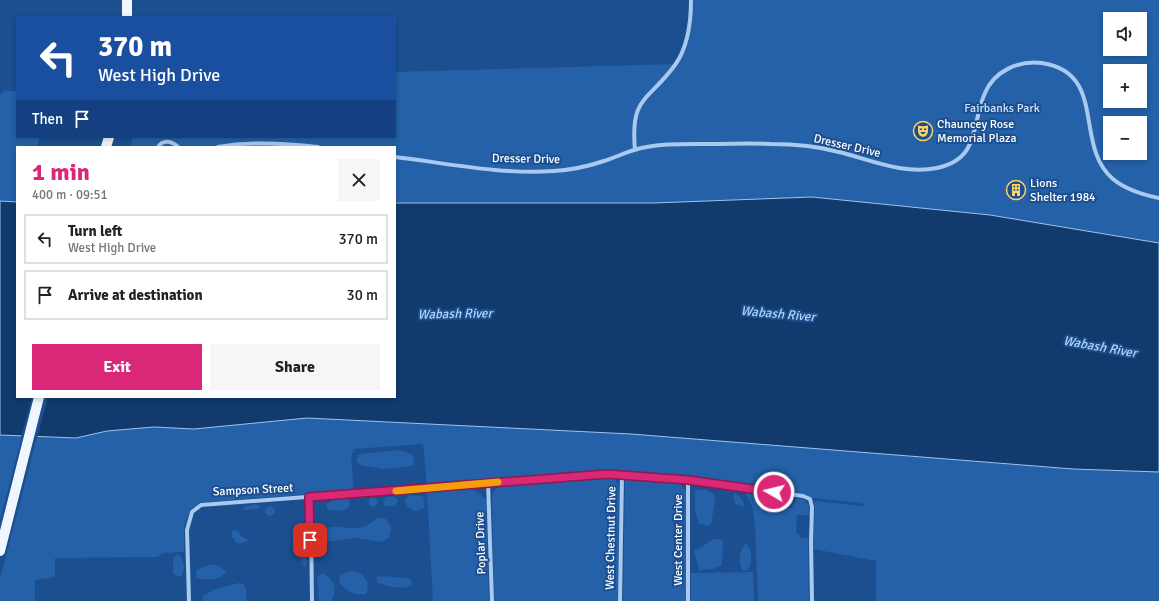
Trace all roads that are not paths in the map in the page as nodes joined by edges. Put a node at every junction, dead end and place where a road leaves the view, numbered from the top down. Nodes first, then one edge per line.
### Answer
1 (127, 0) edge
2 (691, 0) edge
3 (127, 16) edge
4 (159, 146) edge
5 (176, 146) edge
6 (227, 146) edge
7 (309, 146) edge
8 (635, 150) junction
9 (396, 157) edge
10 (1159, 198) edge
11 (39, 398) edge
12 (622, 475) junction
13 (688, 480) junction
14 (488, 483) junction
15 (309, 497) junction
16 (0, 551) edge
17 (188, 601) edge
18 (312, 601) edge
19 (492, 601) edge
20 (620, 601) edge
21 (688, 601) edge
22 (812, 601) edge

1 - 3 main road
2 - 8 street
4 - 5 street
6 - 7 street
8 - 9 street, Dresser Drive
8 - 10 street, Dresser Drive
11 - 16 main road
12 - 13 street, Sampson Street
12 - 14 street, Sampson Street
12 - 20 street, West Chestnut Drive
13 - 21 street, West Center Drive
13 - 22 street, Sampson Street
14 - 15 street, Sampson Street
14 - 19 street, Poplar Drive
15 - 17 street, Sampson Street
15 - 18 street

